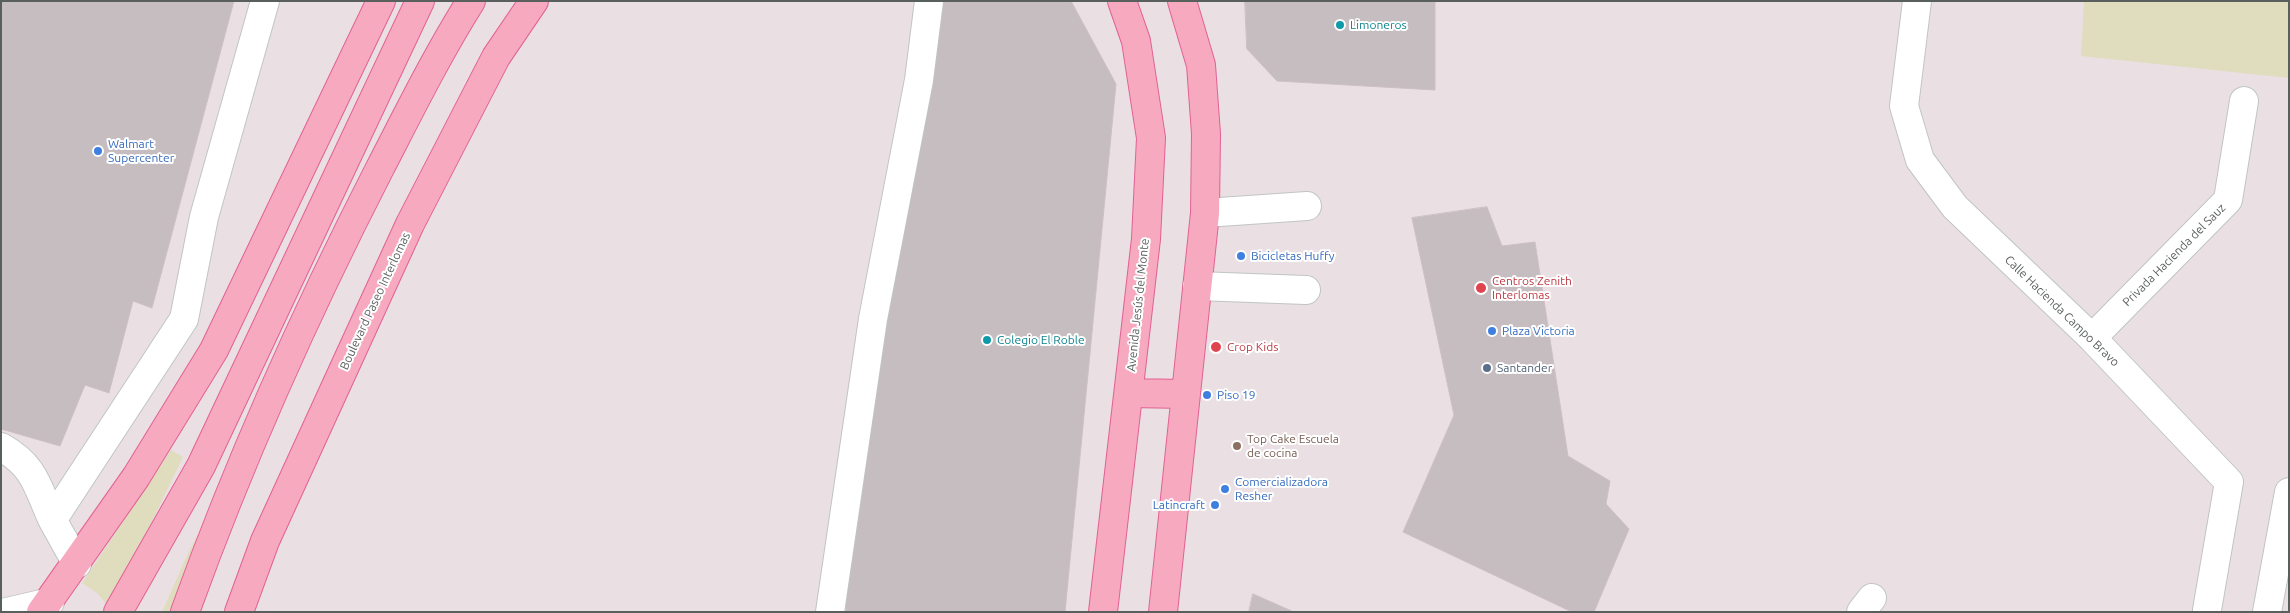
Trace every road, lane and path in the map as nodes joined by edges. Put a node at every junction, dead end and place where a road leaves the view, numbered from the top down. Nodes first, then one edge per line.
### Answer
1 (265, 1) edge
2 (381, 1) edge
3 (420, 1) edge
4 (471, 1) edge
5 (534, 1) edge
6 (929, 1) edge
7 (1122, 1) edge
8 (1182, 1) edge
9 (1917, 1) edge
10 (2244, 101) dead end
11 (1306, 206) dead end
12 (1204, 213) junction
13 (1197, 286) junction
14 (1306, 290) dead end
15 (2092, 338) junction
16 (1128, 393) junction
17 (1186, 394) junction
18 (1, 447) edge
19 (2289, 492) edge
20 (53, 519) junction
21 (77, 564) junction
22 (54, 608) edge
23 (2207, 611) edge
24 (8, 612) edge
25 (118, 612) edge
26 (185, 612) edge
27 (240, 612) edge
28 (830, 612) edge
29 (1104, 612) edge
30 (1163, 612) edge
31 (2267, 612) edge

1 - 20 street
2 - 21 main road
3 - 25 main road
4 - 26 main road
5 - 27 main road, Boulevard Paseo Interlomas
6 - 28 street
7 - 16 main road, Avenida Jesús del Monte
8 - 12 main road
9 - 15 street, Calle Hacienda Campo Bravo
10 - 15 street, Privada Hacienda del Sauz
11 - 12 street
12 - 13 main road
13 - 14 street
13 - 17 main road
15 - 23 street, Calle Hacienda Campo Bravo
16 - 17 main road
16 - 29 main road, Avenida Jesús del Monte
17 - 30 main road
18 - 20 street
19 - 31 street
20 - 21 street
21 - 22 main road
22 - 24 street

